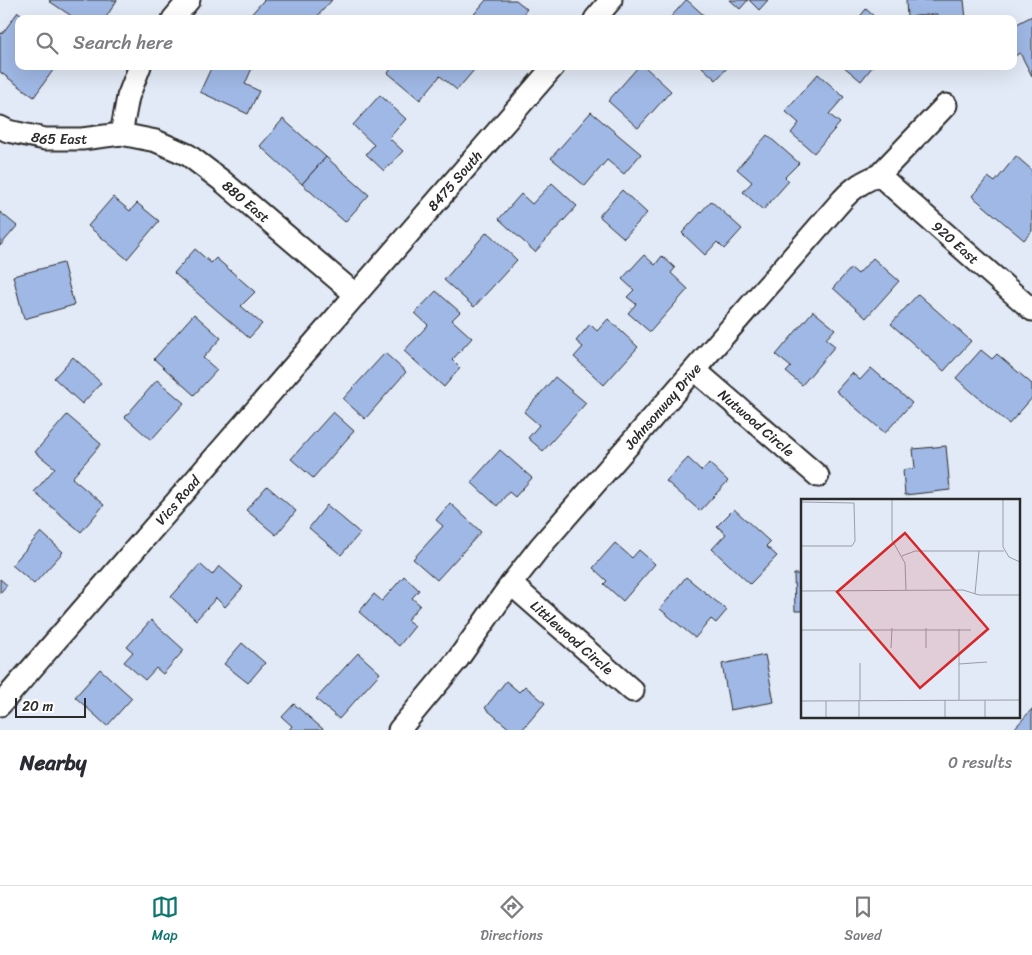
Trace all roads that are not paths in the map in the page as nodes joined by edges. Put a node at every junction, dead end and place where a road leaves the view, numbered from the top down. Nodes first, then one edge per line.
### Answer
1 (189, 0) edge
2 (611, 0) edge
3 (176, 15) edge
4 (598, 15) edge
5 (138, 70) edge
6 (551, 70) edge
7 (946, 105) dead end
8 (0, 127) edge
9 (121, 134) junction
10 (879, 175) junction
11 (356, 295) junction
12 (1032, 310) edge
13 (695, 370) junction
14 (818, 476) dead end
15 (511, 584) junction
16 (633, 691) dead end
17 (0, 705) edge
18 (400, 730) edge

1 - 3 street
2 - 4 street
5 - 9 street
6 - 11 street, 8475 South
7 - 10 street, Johnsonway Drive
8 - 9 street, 865 East
9 - 11 street, 880 East
10 - 12 street, 920 East
10 - 13 street, Johnsonway Drive
11 - 17 street, Vics Road
13 - 14 street, Nutwood Circle
13 - 15 street, Johnsonway Drive
15 - 16 street, Littlewood Circle
15 - 18 street, Johnsonway Drive

